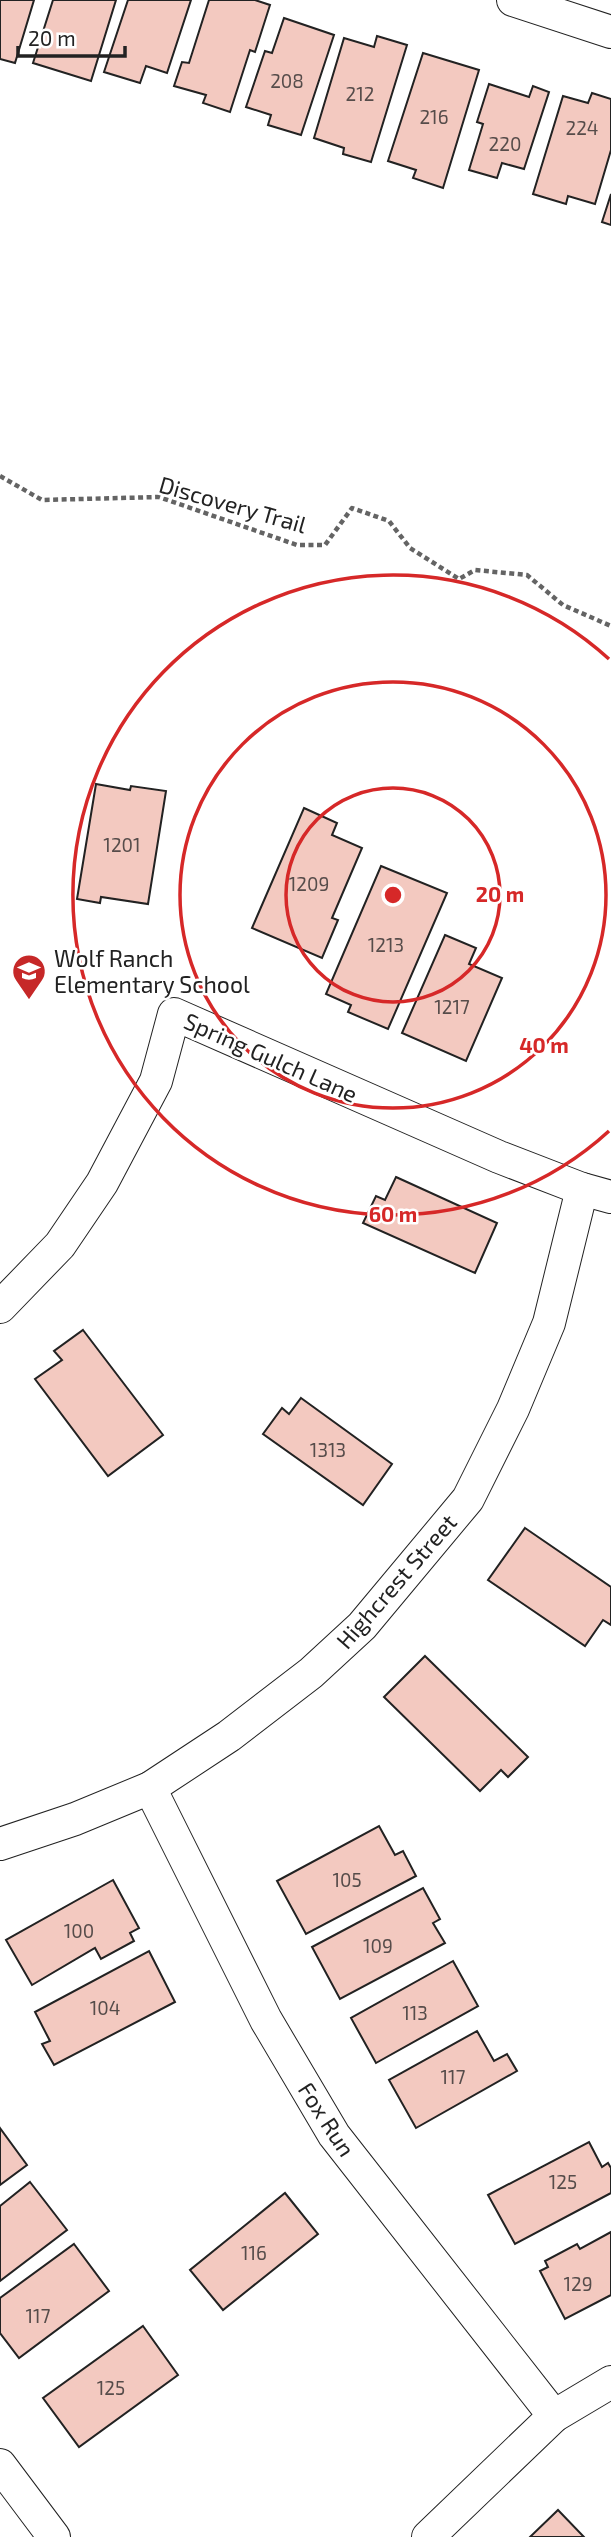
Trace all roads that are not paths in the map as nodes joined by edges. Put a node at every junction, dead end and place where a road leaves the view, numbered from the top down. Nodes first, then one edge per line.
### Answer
1 (513, 0) edge
2 (611, 32) edge
3 (596, 1193) edge
4 (0, 1307) edge
5 (150, 1788) junction
6 (0, 1844) edge
7 (611, 2382) edge
8 (554, 2416) junction
9 (0, 2465) edge
10 (54, 2537) edge
11 (428, 2537) edge

1 - 2 street
3 - 4 street, Spring Gulch Lane
3 - 5 street, Highcrest Street
5 - 6 street, Highcrest Street
5 - 8 street, Fox Run
7 - 8 street
8 - 11 street
9 - 10 street

